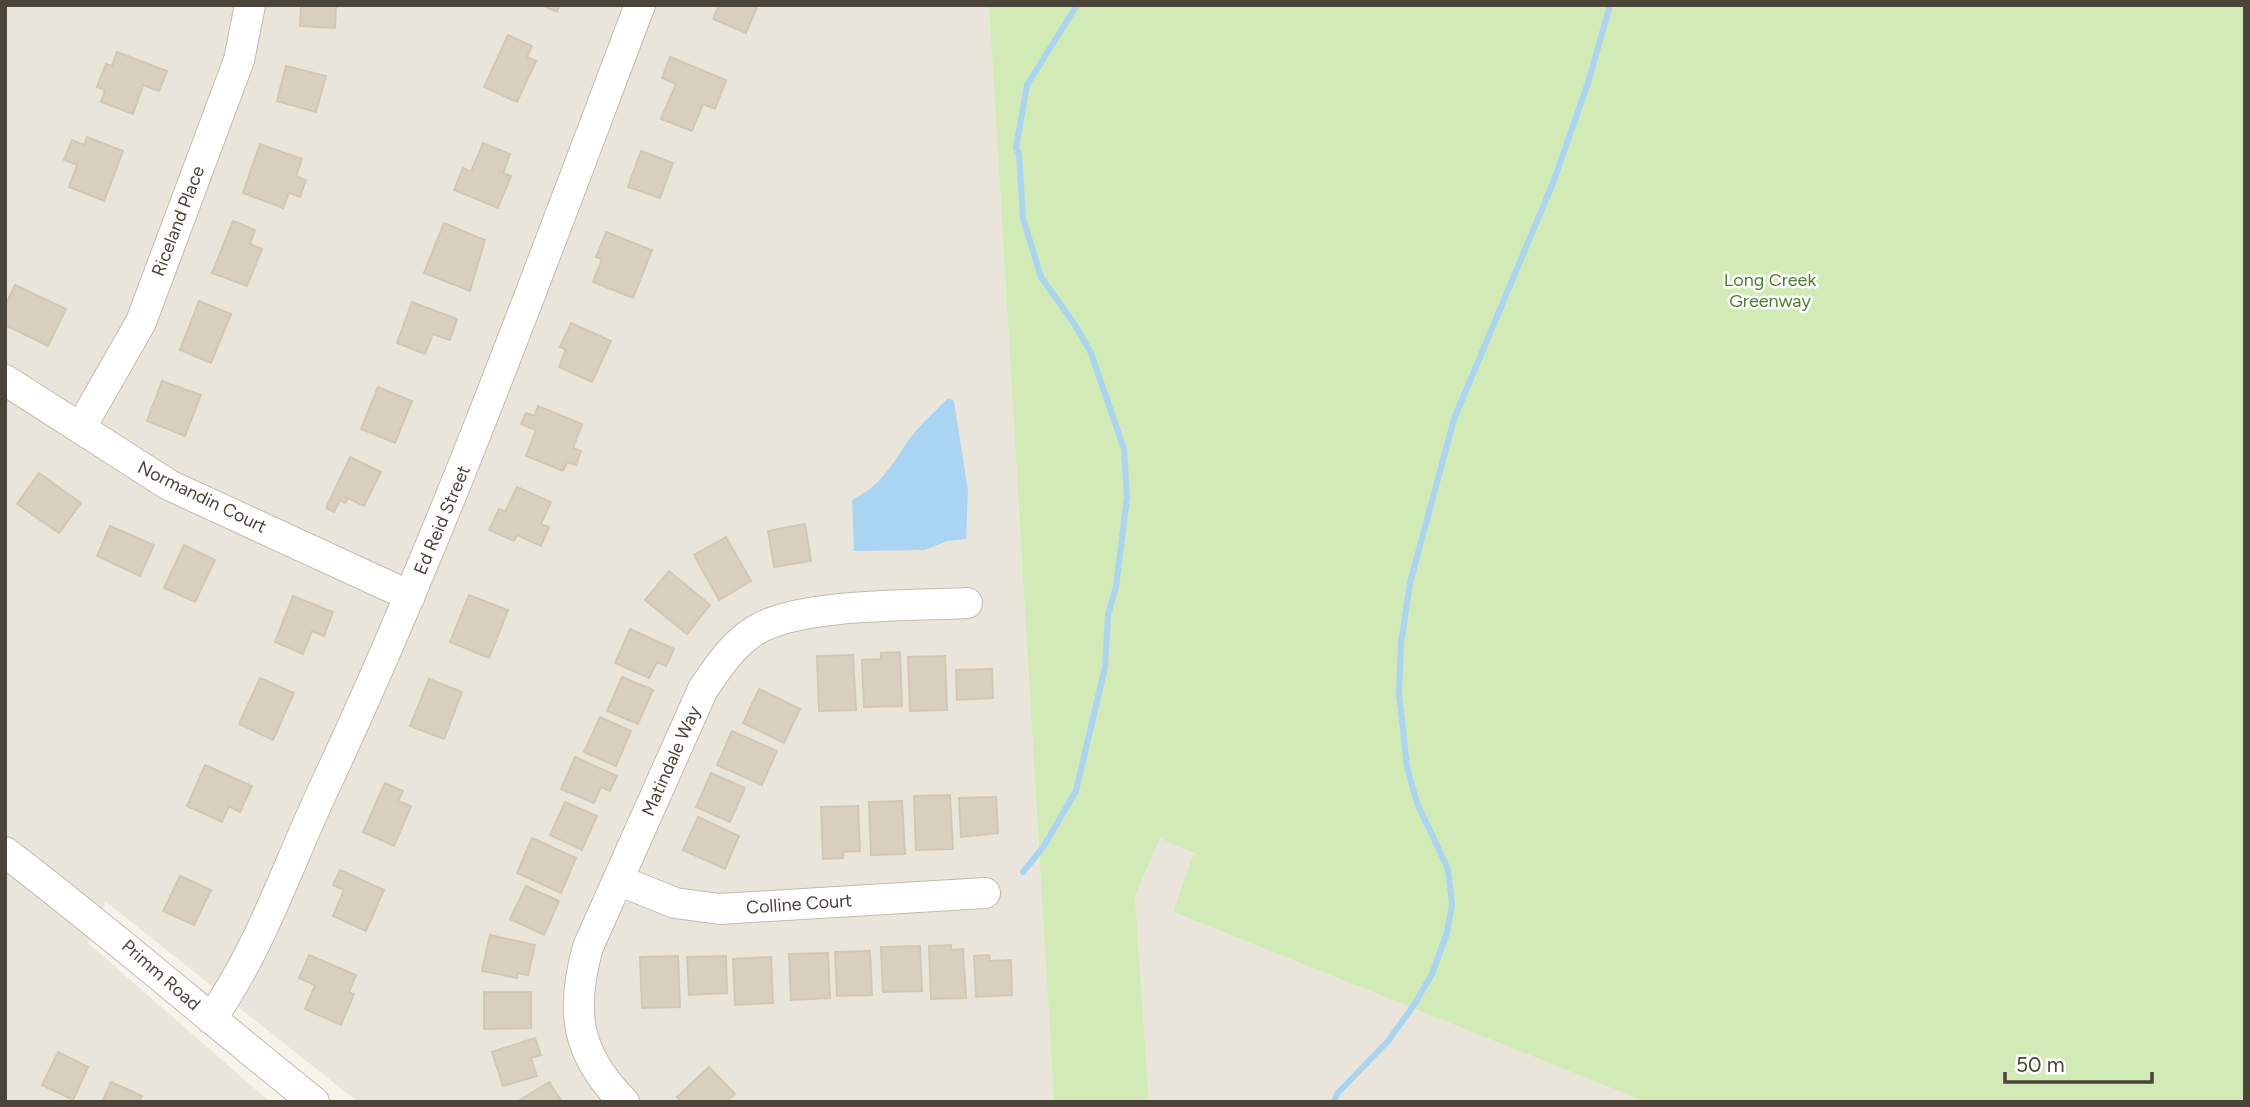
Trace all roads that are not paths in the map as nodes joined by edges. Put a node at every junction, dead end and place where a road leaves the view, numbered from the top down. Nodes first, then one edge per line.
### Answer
1 (250, 5) edge
2 (640, 5) edge
3 (5, 380) edge
4 (81, 427) junction
5 (410, 596) junction
6 (967, 603) dead end
7 (5, 852) edge
8 (618, 880) junction
9 (985, 893) dead end
10 (211, 1020) junction
11 (314, 1102) edge
12 (624, 1102) edge

1 - 4 street, Riceland Place
2 - 5 street, Ed Reid Street
3 - 4 street, Normandin Court
4 - 5 street, Normandin Court
5 - 10 street, Ed Reid Street
6 - 8 street, Matindale Way
7 - 10 street, Primm Road
8 - 9 street, Colline Court
8 - 12 street, Matindale Way
10 - 11 street, Primm Road

